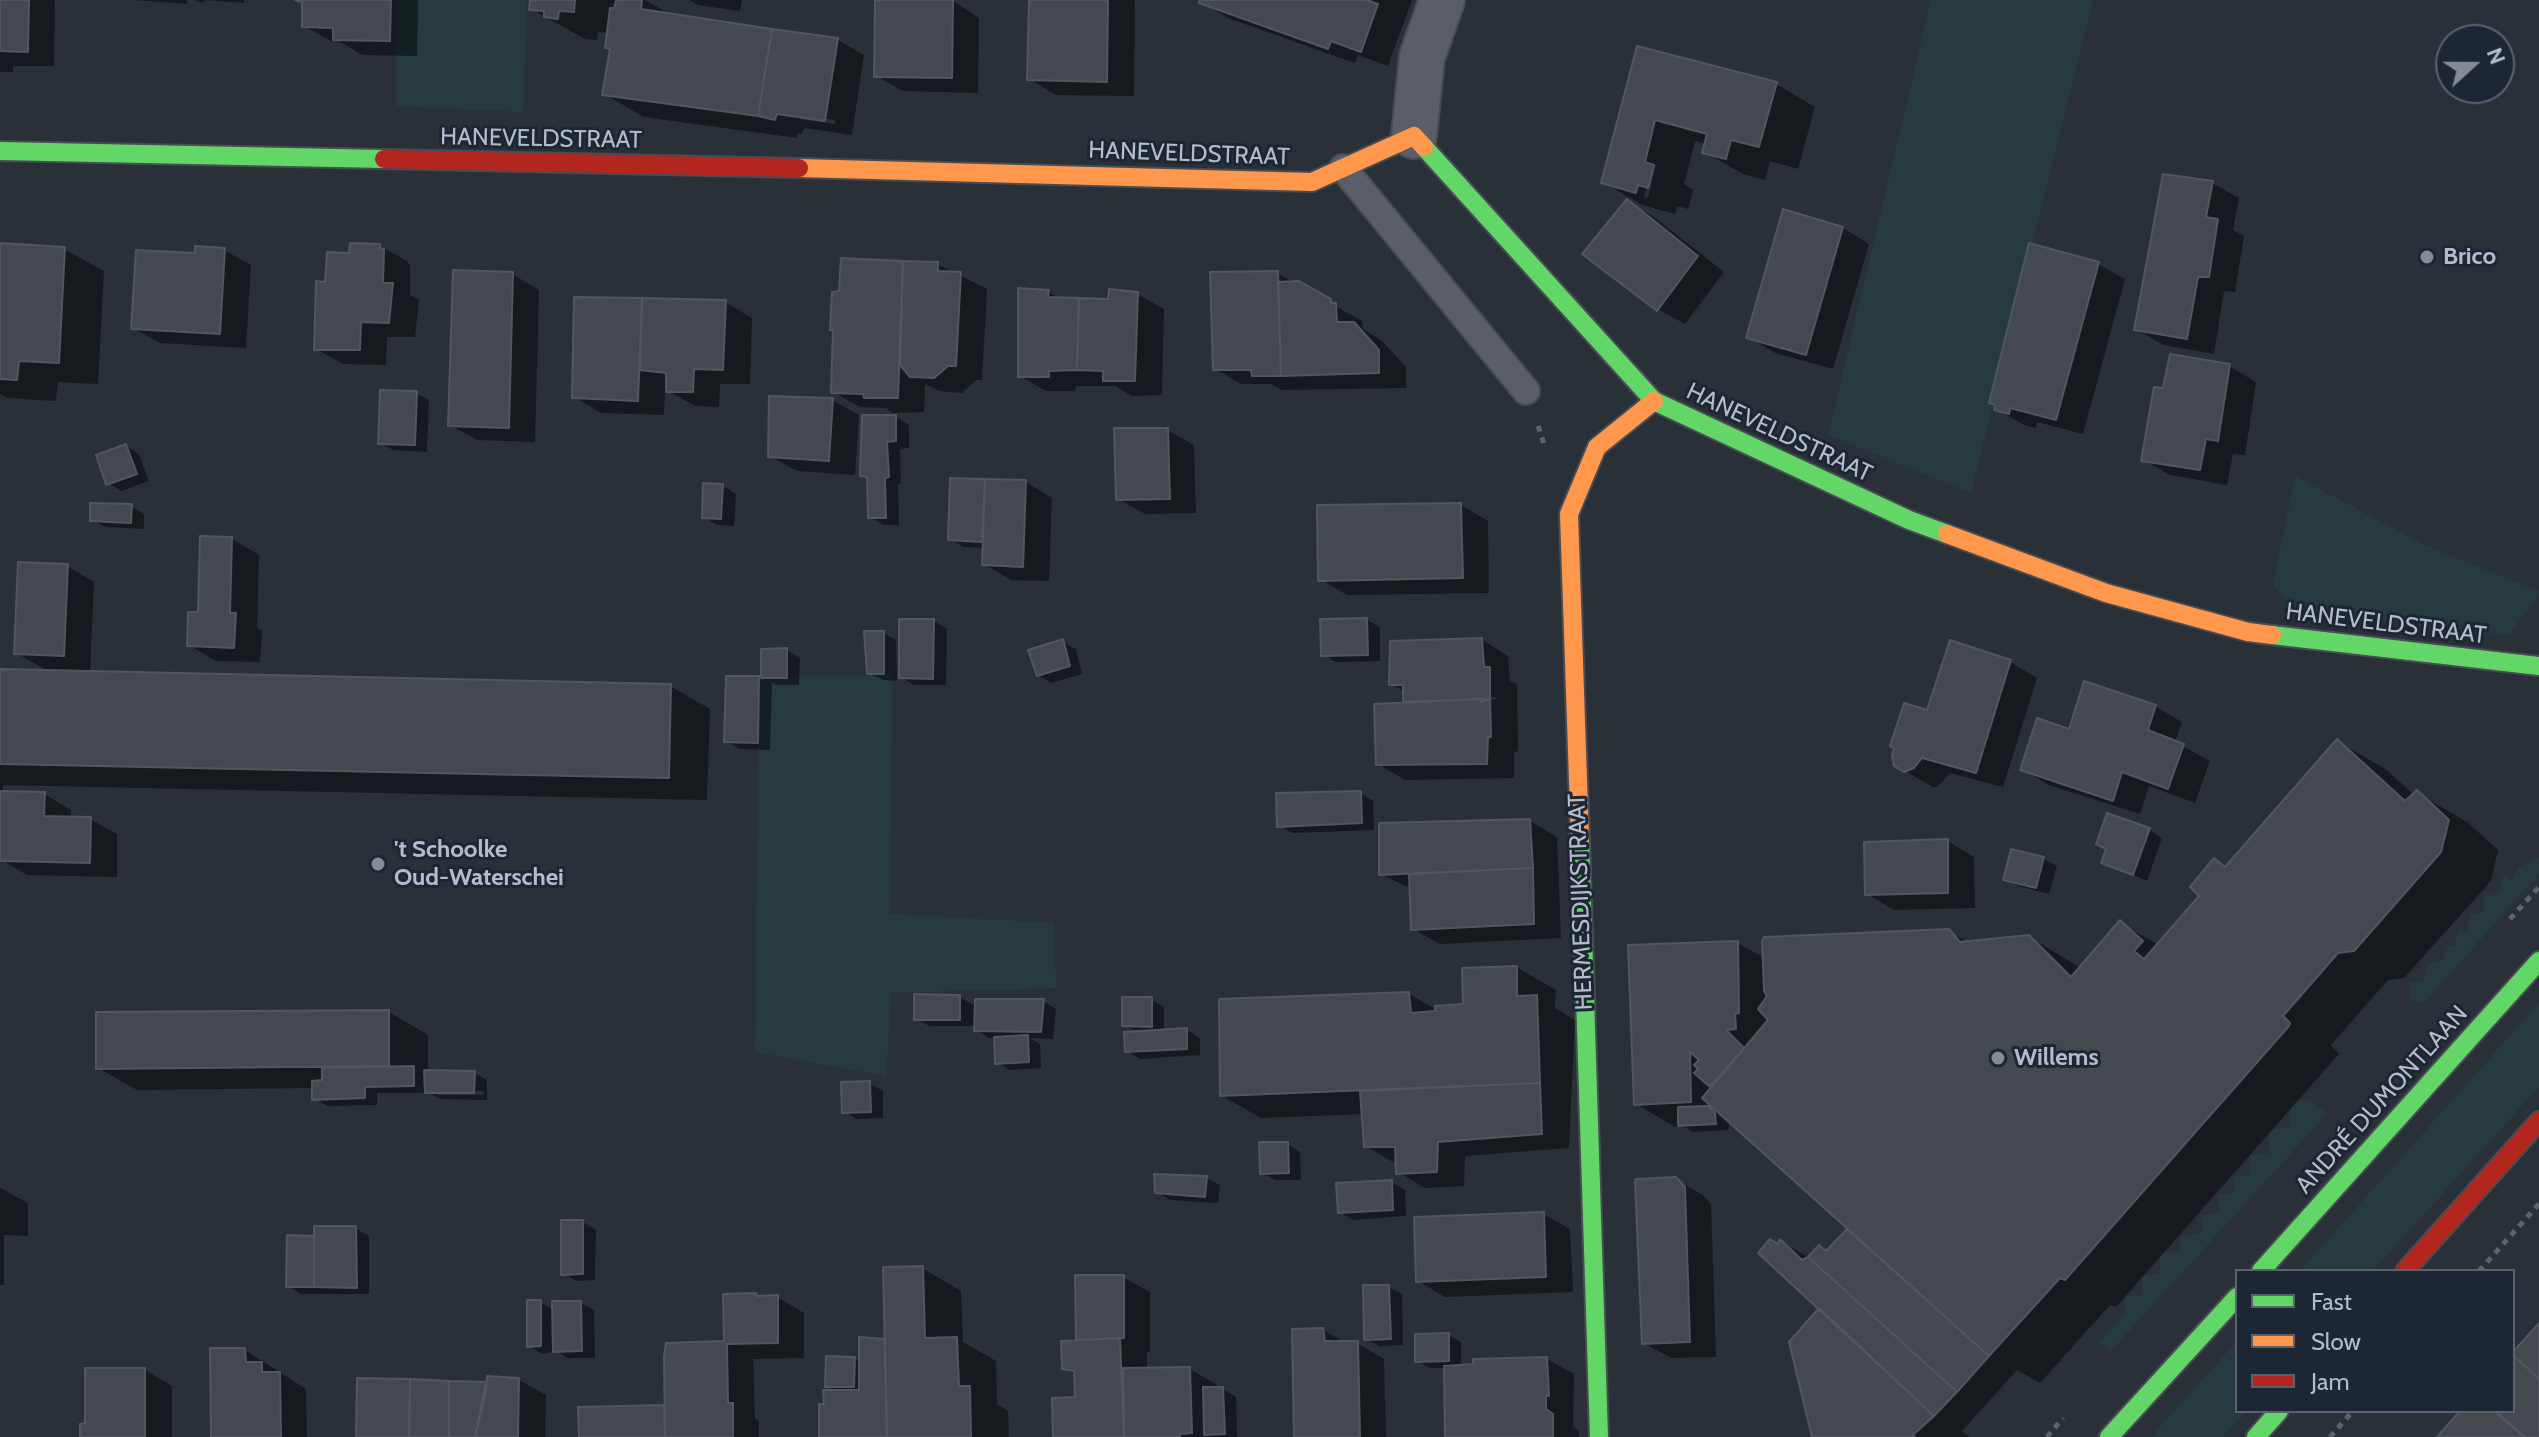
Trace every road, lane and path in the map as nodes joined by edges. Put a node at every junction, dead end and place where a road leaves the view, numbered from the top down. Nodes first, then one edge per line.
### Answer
1 (1442, 0) edge
2 (1414, 136) junction
3 (0, 151) edge
4 (1343, 168) junction
5 (1526, 391) dead end
6 (1654, 401) junction
7 (2539, 666) edge
8 (2539, 961) edge
9 (2539, 1121) edge
10 (2539, 1204) edge
11 (2263, 1269) edge
12 (2407, 1269) edge
13 (2481, 1269) edge
14 (2235, 1299) edge
15 (2277, 1413) edge
16 (2351, 1413) edge
17 (1599, 1437) edge
18 (2109, 1437) edge
19 (2256, 1437) edge
20 (2330, 1437) edge

1 - 2 street
2 - 4 street, HANEVELDSTRAAT
2 - 6 street, HANEVELDSTRAAT
3 - 4 street, HANEVELDSTRAAT
4 - 5 lane
6 - 7 street, HANEVELDSTRAAT
6 - 17 street, HERMESDIJKSTRAAT
8 - 11 street, ANDRÉ DUMONTLAAN
9 - 12 street
10 - 13 path
14 - 18 street
15 - 19 street
16 - 20 path

